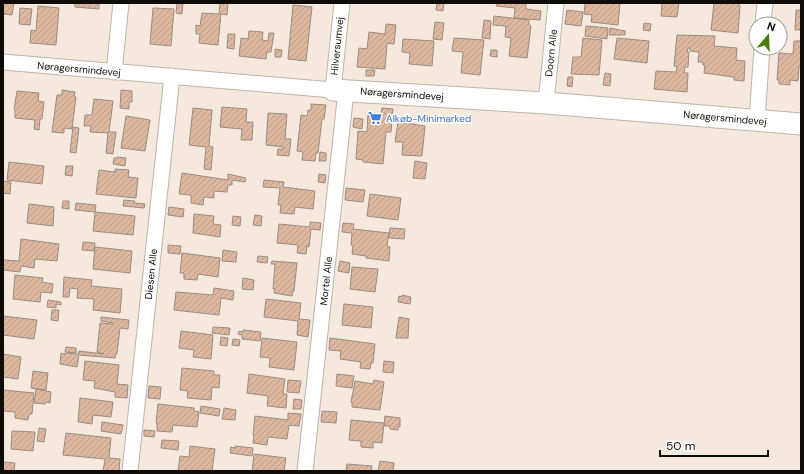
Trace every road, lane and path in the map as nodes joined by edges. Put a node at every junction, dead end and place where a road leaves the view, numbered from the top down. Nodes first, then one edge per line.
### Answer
1 (121, 3) edge
2 (342, 3) edge
3 (556, 3) edge
4 (765, 3) edge
5 (764, 16) edge
6 (761, 56) edge
7 (3, 62) edge
8 (114, 72) junction
9 (172, 76) junction
10 (339, 90) junction
11 (546, 103) junction
12 (757, 120) junction
13 (801, 124) edge
14 (130, 471) edge
15 (305, 471) edge

1 - 8 street
2 - 10 street, Hilversumvej
3 - 11 street, Doorn Alle
4 - 5 street
6 - 12 street
7 - 8 street, Nøragersmindevej
8 - 9 street, Nøragersmindevej
9 - 10 street, Nøragersmindevej
9 - 14 street, Diesen Alle
10 - 11 street, Nøragersmindevej
10 - 15 street, Mortel Alle
11 - 12 street, Nøragersmindevej
12 - 13 street, Nøragersmindevej

